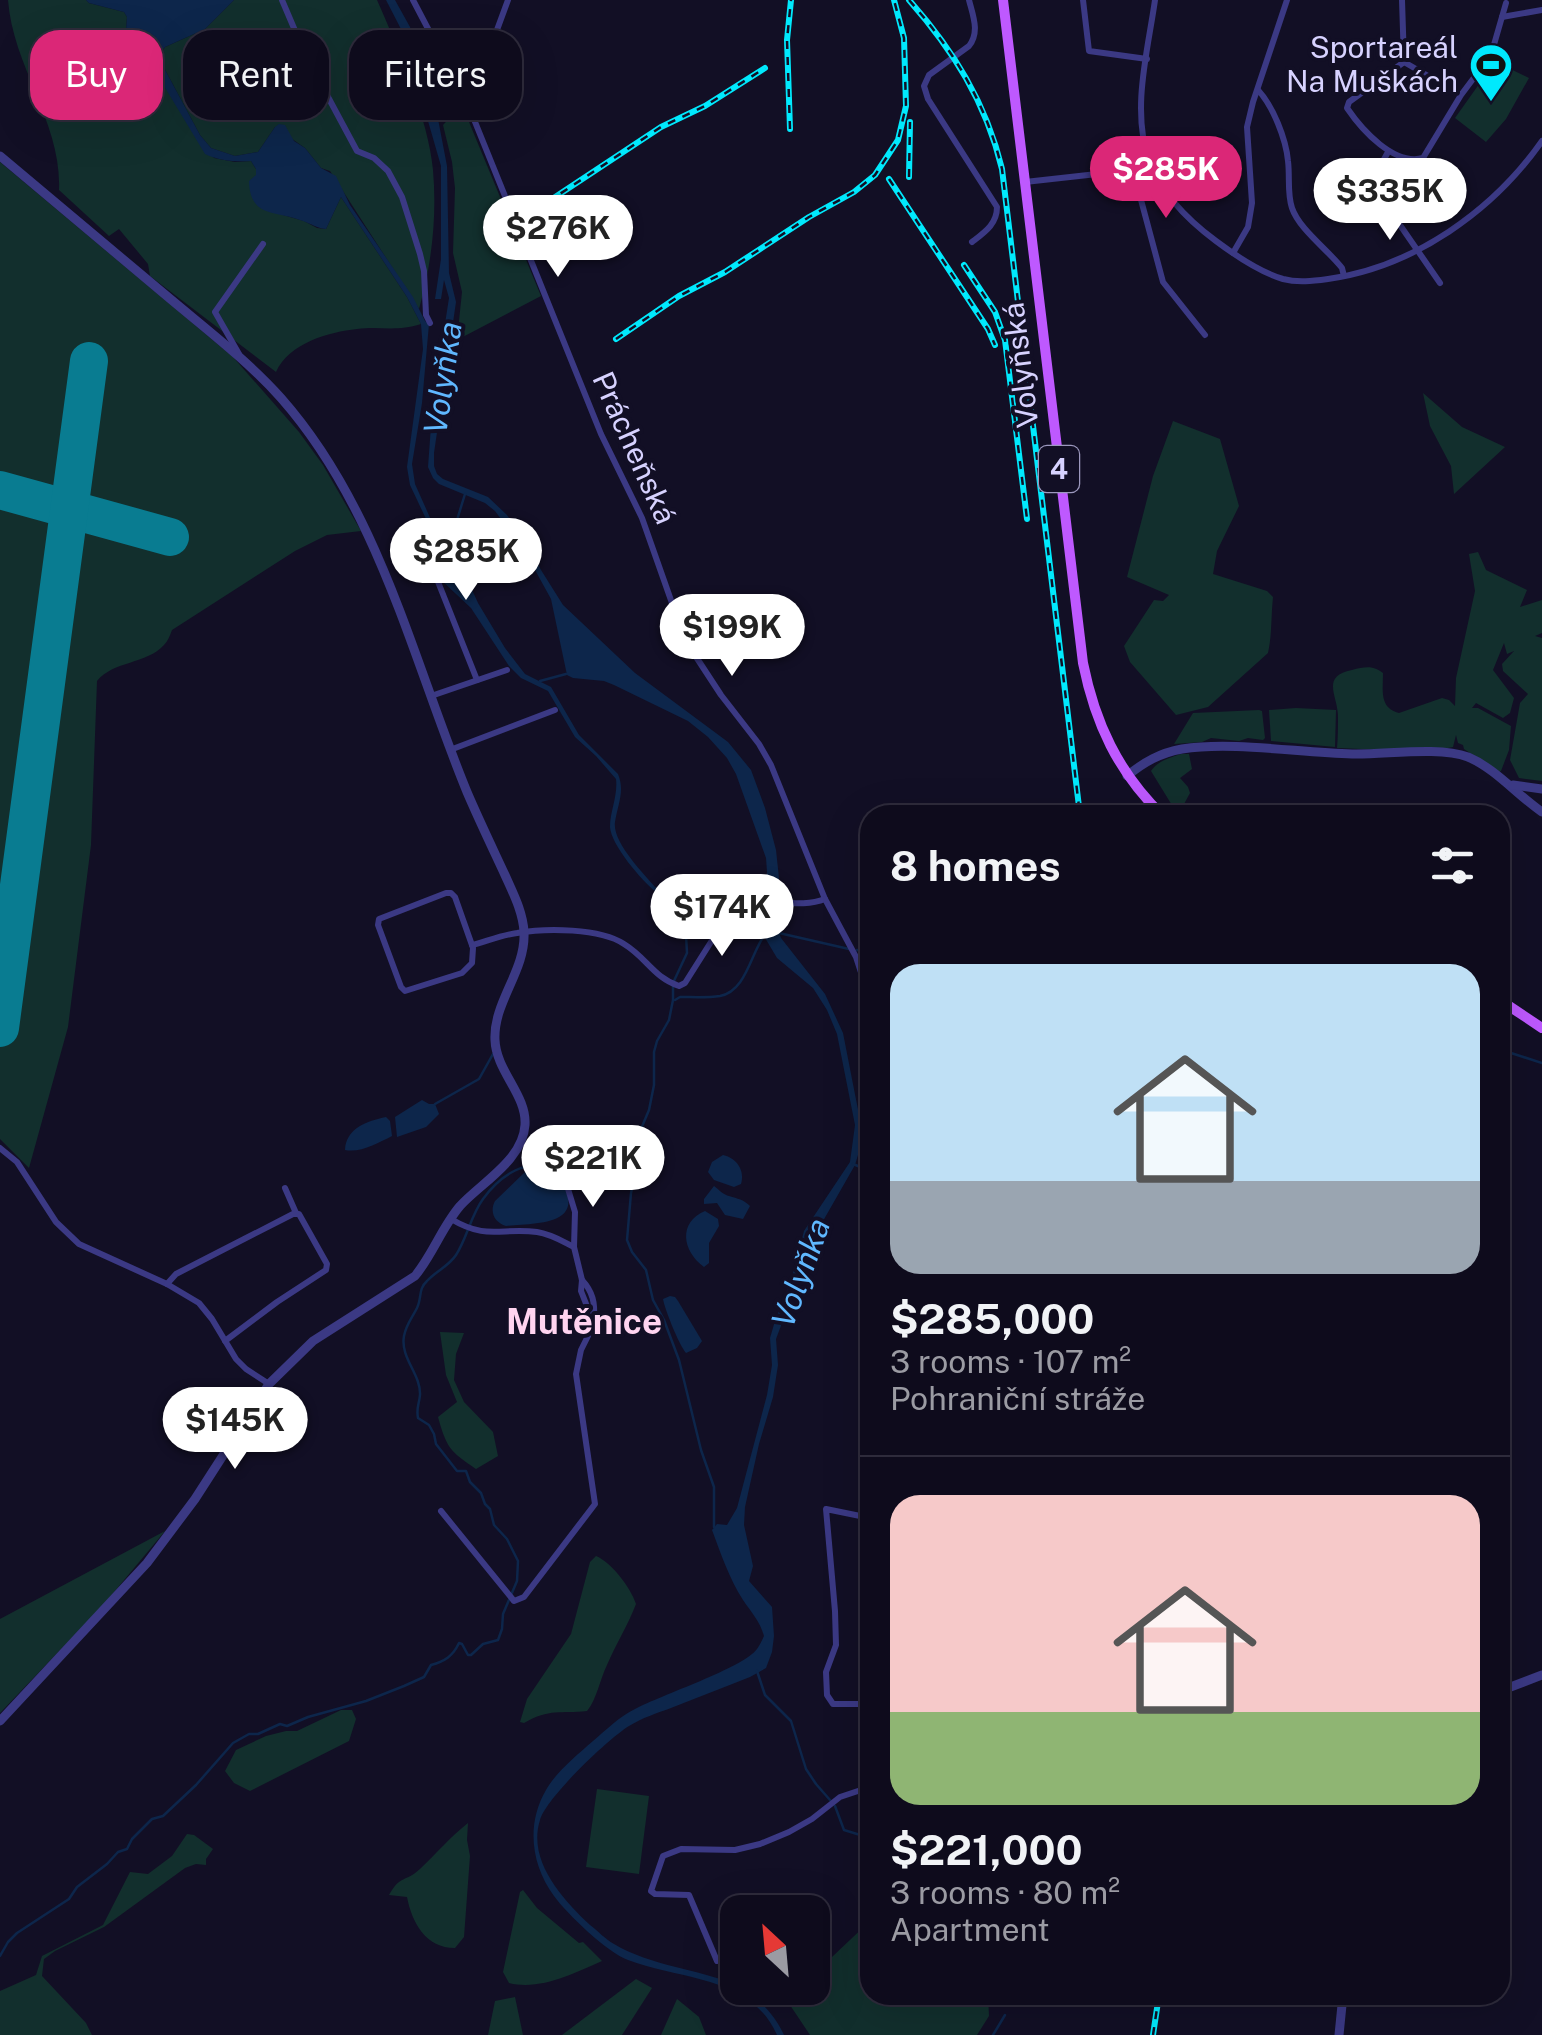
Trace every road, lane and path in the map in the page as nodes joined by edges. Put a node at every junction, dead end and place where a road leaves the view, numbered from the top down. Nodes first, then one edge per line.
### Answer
1 (282, 0) edge
2 (413, 0) edge
3 (508, 0) edge
4 (969, 0) edge
5 (1003, 0) edge
6 (1083, 0) edge
7 (1156, 0) edge
8 (1287, 0) edge
9 (1402, 0) edge
10 (1505, 2) edge
11 (1542, 10) edge
12 (1516, 15) junction
13 (1502, 17) junction
14 (429, 30) edge
15 (497, 30) edge
16 (1147, 59) junction
17 (1404, 62) junction
18 (1257, 88) junction
19 (1461, 95) junction
20 (474, 120) edge
21 (1542, 142) edge
22 (1388, 152) junction
23 (0, 156) edge
24 (1149, 160) junction
25 (1134, 170) junction
26 (1025, 182) junction
27 (1371, 183) junction
28 (1331, 202) dead end
29 (972, 242) dead end
30 (263, 244) dead end
31 (1416, 250) junction
32 (1232, 253) junction
33 (1344, 276) junction
34 (1440, 282) dead end
35 (430, 323) dead end
36 (1205, 336) dead end
37 (237, 356) junction
38 (421, 539) dead end
39 (507, 670) dead end
40 (477, 680) junction
41 (430, 697) junction
42 (556, 710) dead end
43 (450, 750) junction
44 (1127, 776) junction
45 (1510, 785) junction
46 (1542, 788) edge
47 (1153, 805) edge
48 (1542, 812) edge
49 (825, 899) junction
50 (524, 932) junction
51 (472, 945) junction
52 (860, 971) edge
53 (1510, 1007) edge
54 (1542, 1028) edge
55 (0, 1148) edge
56 (566, 1178) dead end
57 (285, 1188) dead end
58 (296, 1213) junction
59 (451, 1219) junction
60 (574, 1247) junction
61 (167, 1284) junction
62 (225, 1341) junction
63 (270, 1384) junction
64 (441, 1511) dead end
65 (860, 1516) edge
66 (1542, 1674) edge
67 (1510, 1687) edge
68 (860, 1704) edge
69 (0, 1721) edge
70 (860, 1791) edge
71 (717, 1962) dead end
72 (1342, 2005) edge
73 (1339, 2035) edge

1 - 35 street
2 - 14 street, Prácheňská
3 - 15 street
4 - 29 street
5 - 26 main road, Volyňská / 4
6 - 16 street
7 - 16 street
8 - 18 street
9 - 17 street
10 - 12 street
10 - 13 street
11 - 12 street
12 - 13 street
13 - 19 street
16 - 24 street
17 - 19 street
17 - 22 street
18 - 32 street
18 - 33 street
19 - 22 street
20 - 49 street, Prácheňská
21 - 31 street
22 - 27 street
23 - 37 street
24 - 25 street
24 - 32 street
25 - 26 street
25 - 36 street
26 - 44 main road, Volyňská / 4
27 - 28 street
27 - 31 street
30 - 37 street
31 - 33 street
31 - 34 street
32 - 33 street
37 - 41 street
38 - 40 street
39 - 40 street
40 - 41 street
41 - 43 street
42 - 43 street
43 - 50 street
44 - 45 street
44 - 47 main road, 4
45 - 46 street
45 - 48 street
49 - 50 street
49 - 52 street, Prácheňská
50 - 51 street
50 - 59 street
51 - 51 street
53 - 54 main road
55 - 61 street
56 - 60 street
57 - 58 street
58 - 61 street
58 - 62 street
59 - 60 street
59 - 63 street
60 - 64 street
61 - 62 street
62 - 63 street
63 - 69 street
65 - 68 street
66 - 67 street
70 - 71 street
72 - 73 street

